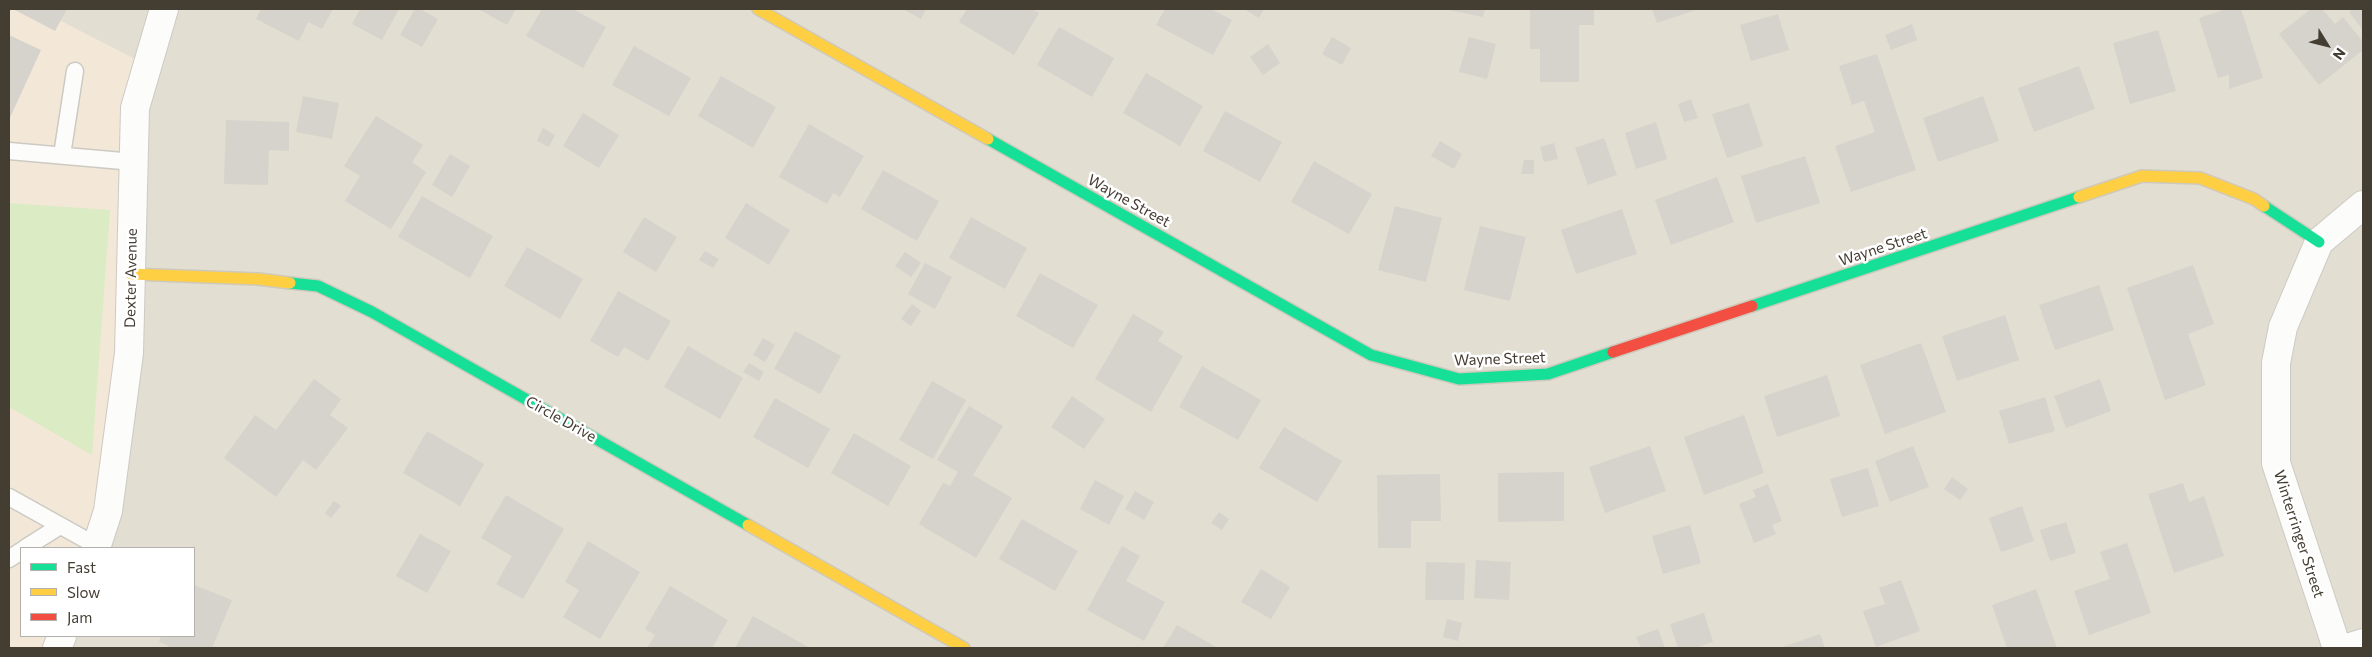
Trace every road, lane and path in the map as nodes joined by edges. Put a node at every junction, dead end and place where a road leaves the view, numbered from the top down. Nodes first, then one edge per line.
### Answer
1 (164, 9) edge
2 (758, 9) edge
3 (75, 71) dead end
4 (9, 151) edge
5 (62, 155) junction
6 (134, 162) junction
7 (2363, 205) edge
8 (2319, 242) junction
9 (131, 274) junction
10 (9, 496) edge
11 (60, 526) junction
12 (27, 547) edge
13 (96, 547) edge
14 (20, 552) edge
15 (9, 559) edge
16 (2363, 643) edge
17 (964, 648) edge
18 (2337, 648) edge
19 (2347, 648) edge

1 - 6 street, Dexter Avenue
2 - 8 street, Wayne Street
3 - 5 lane
4 - 5 lane
5 - 6 lane
6 - 9 street, Dexter Avenue
7 - 8 street, Winterringer Street
8 - 18 street, Winterringer Street
9 - 13 street, Dexter Avenue
9 - 17 street, Circle Drive
10 - 11 lane
11 - 12 lane
11 - 13 lane
14 - 15 lane
16 - 19 street

